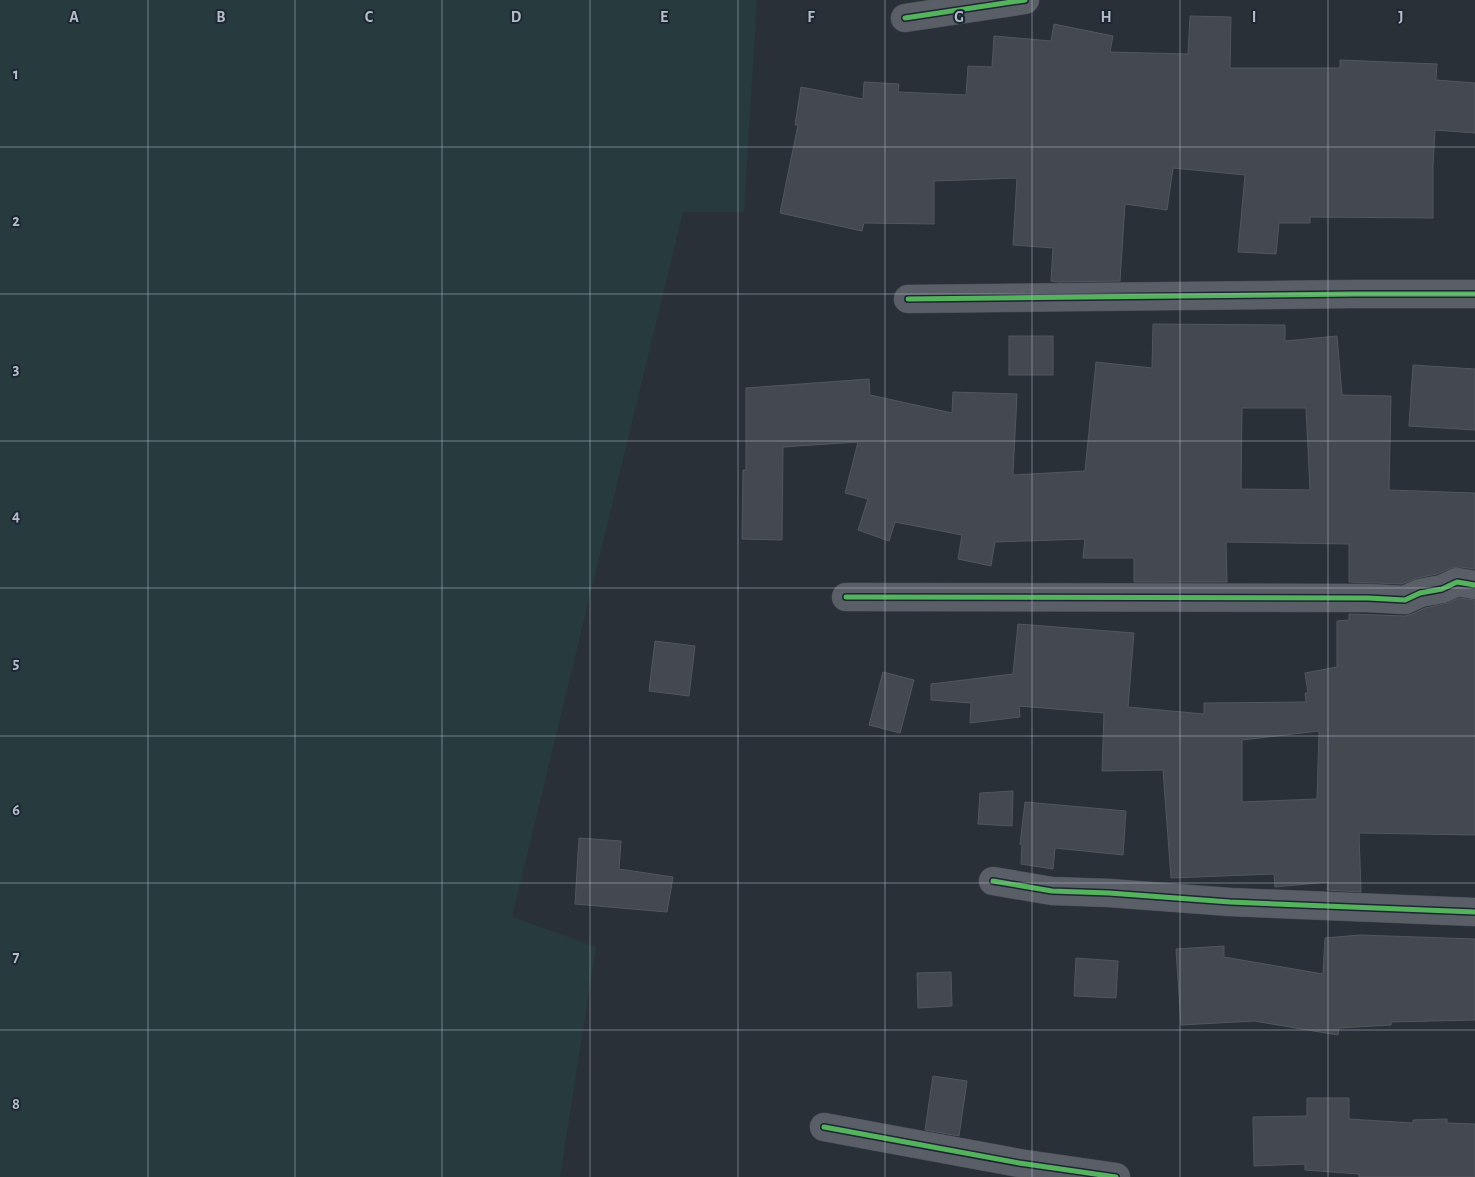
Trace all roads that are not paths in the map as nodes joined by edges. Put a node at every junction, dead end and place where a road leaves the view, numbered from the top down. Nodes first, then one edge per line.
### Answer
1 (1025, 0) edge
2 (905, 18) dead end
3 (1475, 294) edge
4 (908, 299) dead end
5 (1475, 584) edge
6 (846, 597) dead end
7 (993, 881) dead end
8 (1475, 912) edge
9 (824, 1128) dead end
10 (1116, 1177) edge

1 - 2 street
3 - 4 street
5 - 6 street
7 - 8 street
9 - 10 street

